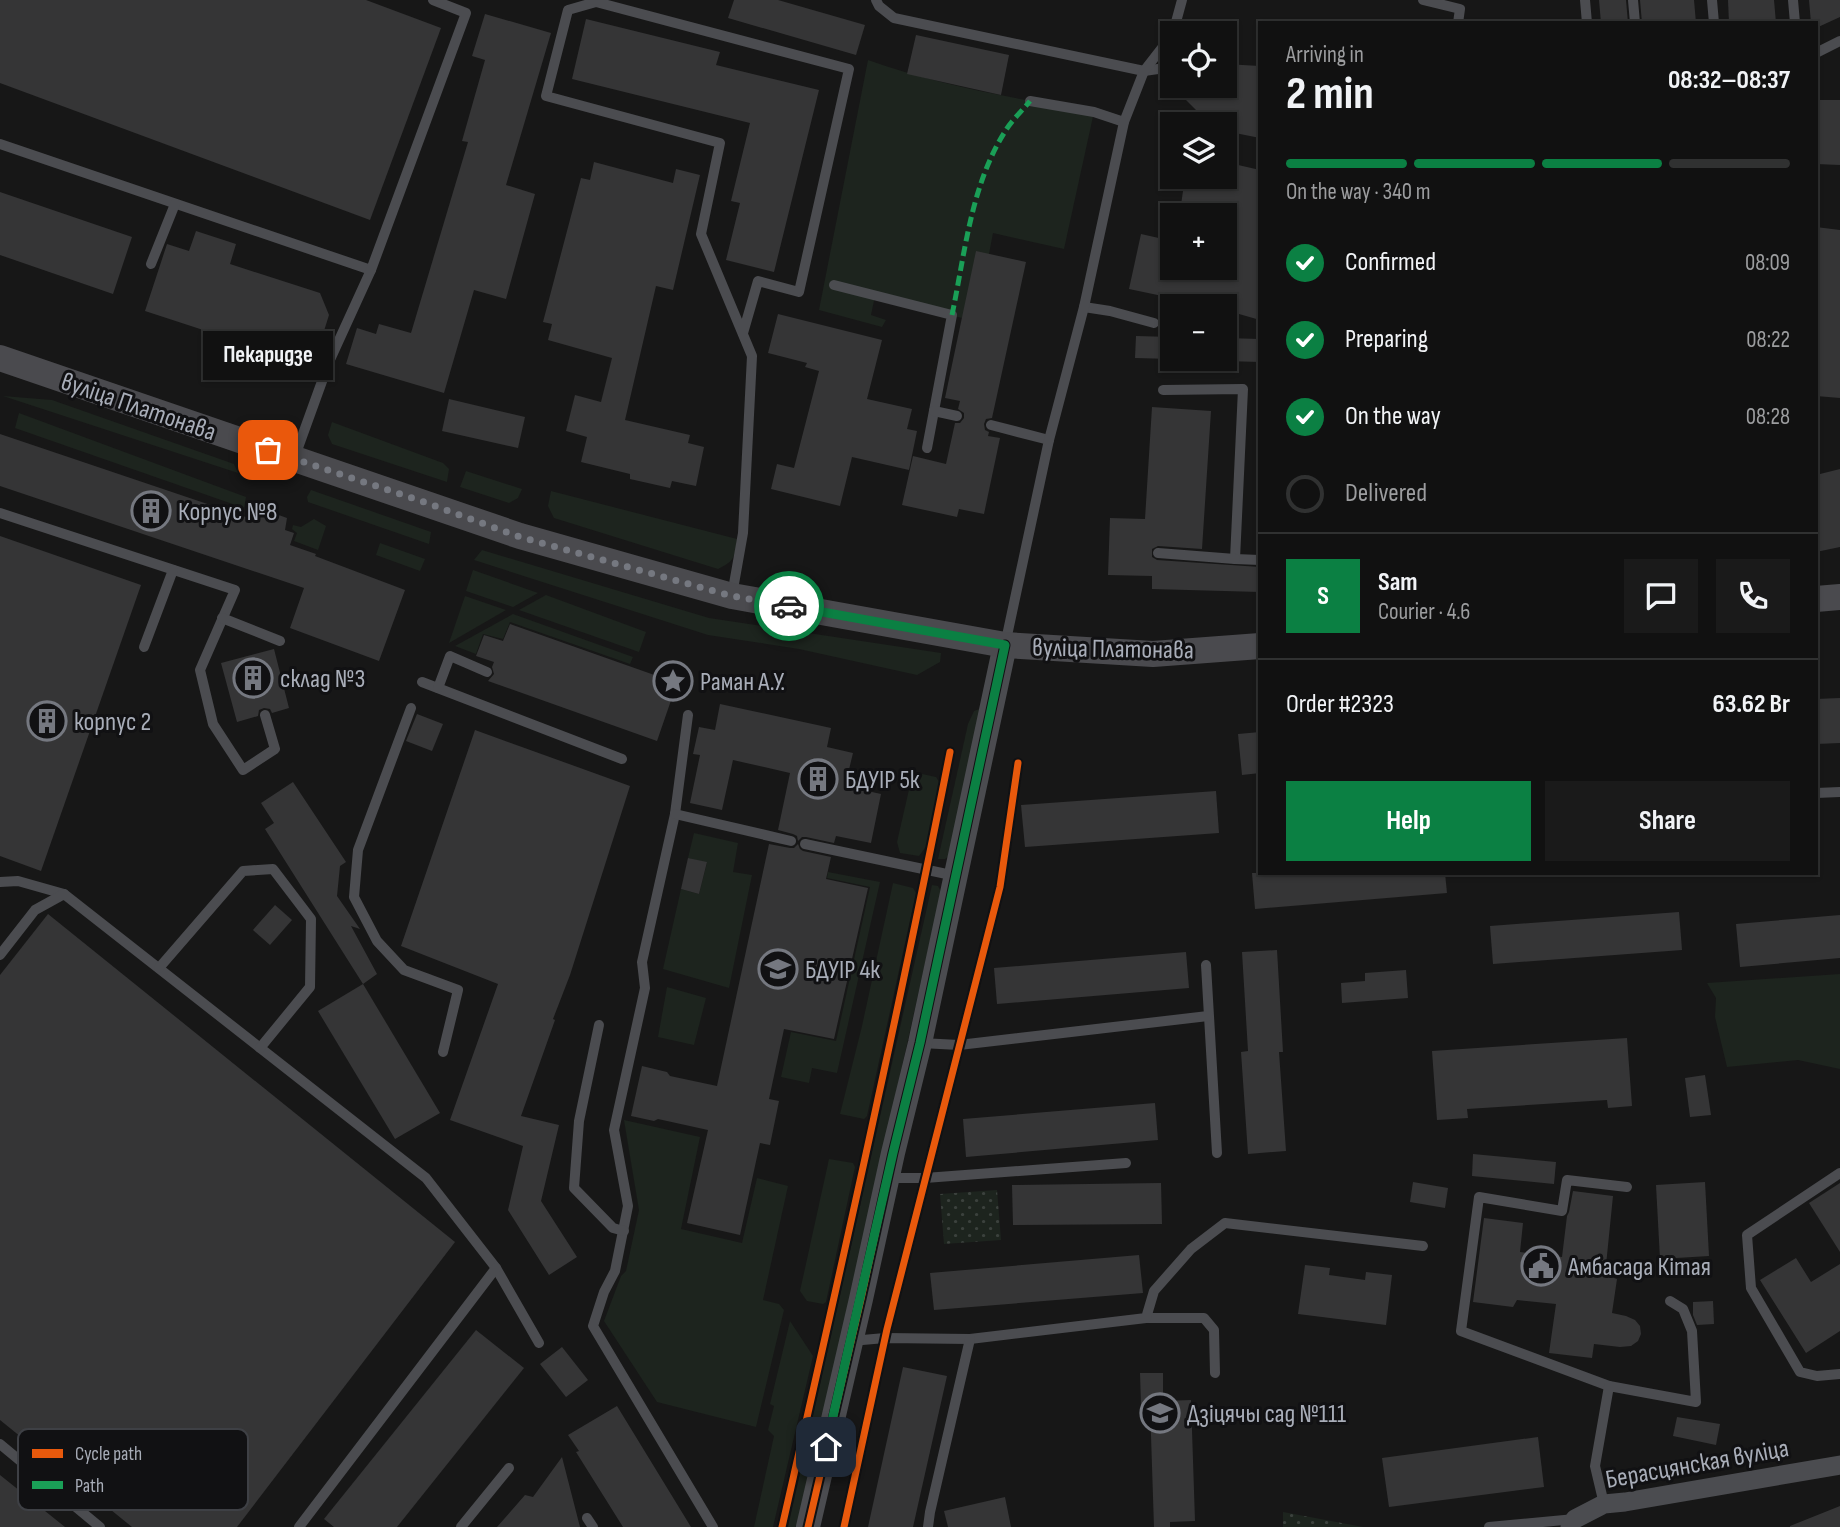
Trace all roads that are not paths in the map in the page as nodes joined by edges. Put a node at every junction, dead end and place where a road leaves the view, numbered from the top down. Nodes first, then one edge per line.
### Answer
1 (433, 0) edge
2 (876, 0) edge
3 (1182, 0) edge
4 (1423, 0) edge
5 (1585, 0) edge
6 (1633, 0) edge
7 (1712, 0) edge
8 (1793, 0) edge
9 (1176, 21) edge
10 (1458, 21) edge
11 (1587, 21) edge
12 (1635, 21) edge
13 (1714, 21) edge
14 (1795, 21) edge
15 (1840, 41) edge
16 (1160, 51) edge
17 (1818, 52) edge
18 (1160, 69) edge
19 (1144, 71) junction
20 (1030, 101) dead end
21 (1124, 122) junction
22 (0, 144) edge
23 (175, 204) junction
24 (151, 264) dead end
25 (371, 270) junction
26 (834, 285) dead end
27 (1084, 307) junction
28 (1154, 323) dead end
29 (743, 333) junction
30 (14, 367) edge
31 (1163, 390) dead end
32 (934, 411) junction
33 (957, 416) dead end
34 (991, 425) dead end
35 (1049, 440) junction
36 (927, 448) dead end
37 (294, 460) junction
38 (0, 513) edge
39 (1158, 553) dead end
40 (1235, 559) junction
41 (1258, 560) edge
42 (173, 570) junction
43 (732, 596) junction
44 (1840, 597) edge
45 (1818, 599) edge
46 (222, 618) junction
47 (280, 641) dead end
48 (1005, 645) junction
49 (1258, 646) edge
50 (144, 647) dead end
51 (487, 672) dead end
52 (422, 682) dead end
53 (438, 688) junction
54 (411, 708) dead end
55 (265, 715) dead end
56 (688, 715) dead end
57 (622, 760) dead end
58 (1840, 792) edge
59 (1818, 793) edge
60 (675, 814) junction
61 (791, 841) dead end
62 (805, 844) dead end
63 (957, 877) junction
64 (0, 882) edge
65 (64, 894) junction
66 (0, 955) edge
67 (1206, 965) dead end
68 (159, 968) junction
69 (1208, 1016) junction
70 (599, 1025) dead end
71 (920, 1043) junction
72 (260, 1048) junction
73 (443, 1052) dead end
74 (1217, 1153) dead end
75 (1126, 1163) dead end
76 (1840, 1173) edge
77 (888, 1178) junction
78 (1628, 1187) dead end
79 (624, 1231) junction
80 (1423, 1246) dead end
81 (496, 1268) junction
82 (1670, 1301) dead end
83 (1146, 1318) junction
84 (970, 1339) junction
85 (851, 1341) junction
86 (539, 1343) dead end
87 (1215, 1373) dead end
88 (1840, 1374) edge
89 (1609, 1386) junction
90 (0, 1444) edge
91 (18, 1459) edge
92 (1840, 1465) edge
93 (509, 1468) dead end
94 (1604, 1504) junction
95 (80, 1510) edge
96 (1573, 1523) edge
97 (100, 1527) edge
98 (299, 1527) edge
99 (461, 1527) edge
100 (713, 1527) edge
101 (808, 1527) edge
102 (928, 1527) edge
103 (1489, 1527) edge

1 - 25 lane
2 - 19 lane
3 - 9 lane
4 - 10 lane
5 - 11 lane
6 - 12 lane
7 - 13 lane
8 - 14 lane
15 - 17 lane
16 - 19 lane
18 - 19 lane
19 - 21 lane
20 - 21 lane
21 - 27 lane
22 - 23 lane
23 - 24 lane
23 - 25 lane
25 - 37 lane
26 - 32 lane
27 - 28 lane
27 - 35 lane
29 - 29 lane
29 - 43 lane
30 - 37 main road, вуліца Платонава
31 - 40 lane
32 - 33 lane
32 - 36 lane
34 - 35 lane
35 - 48 lane
37 - 43 main road, вуліца Платонава
38 - 42 lane
39 - 40 lane
40 - 41 lane
42 - 46 lane
42 - 50 lane
43 - 48 main road, вуліца Платонава
44 - 45 main road
46 - 47 lane
46 - 55 lane
48 - 49 main road, вуліца Платонава
48 - 63 street
51 - 53 lane
52 - 53 lane
53 - 57 lane
54 - 73 lane
56 - 60 lane
58 - 59 lane
60 - 61 lane
60 - 79 lane
62 - 63 lane
63 - 71 street
64 - 65 lane
65 - 66 lane
65 - 68 lane
67 - 69 lane
68 - 72 lane
68 - 72 lane
69 - 71 lane
69 - 74 lane
70 - 79 lane
71 - 77 street
72 - 81 lane
75 - 77 lane
76 - 88 lane
77 - 85 street
78 - 89 lane
79 - 100 lane
80 - 83 lane
81 - 86 lane
81 - 98 lane
82 - 89 lane
83 - 84 lane
83 - 87 lane
84 - 85 lane
84 - 102 lane
85 - 101 street
89 - 94 lane
90 - 91 lane
92 - 94 street, Берасцянская вуліца
93 - 99 lane
94 - 96 street, Берасцянская вуліца
95 - 97 lane
96 - 103 lane

